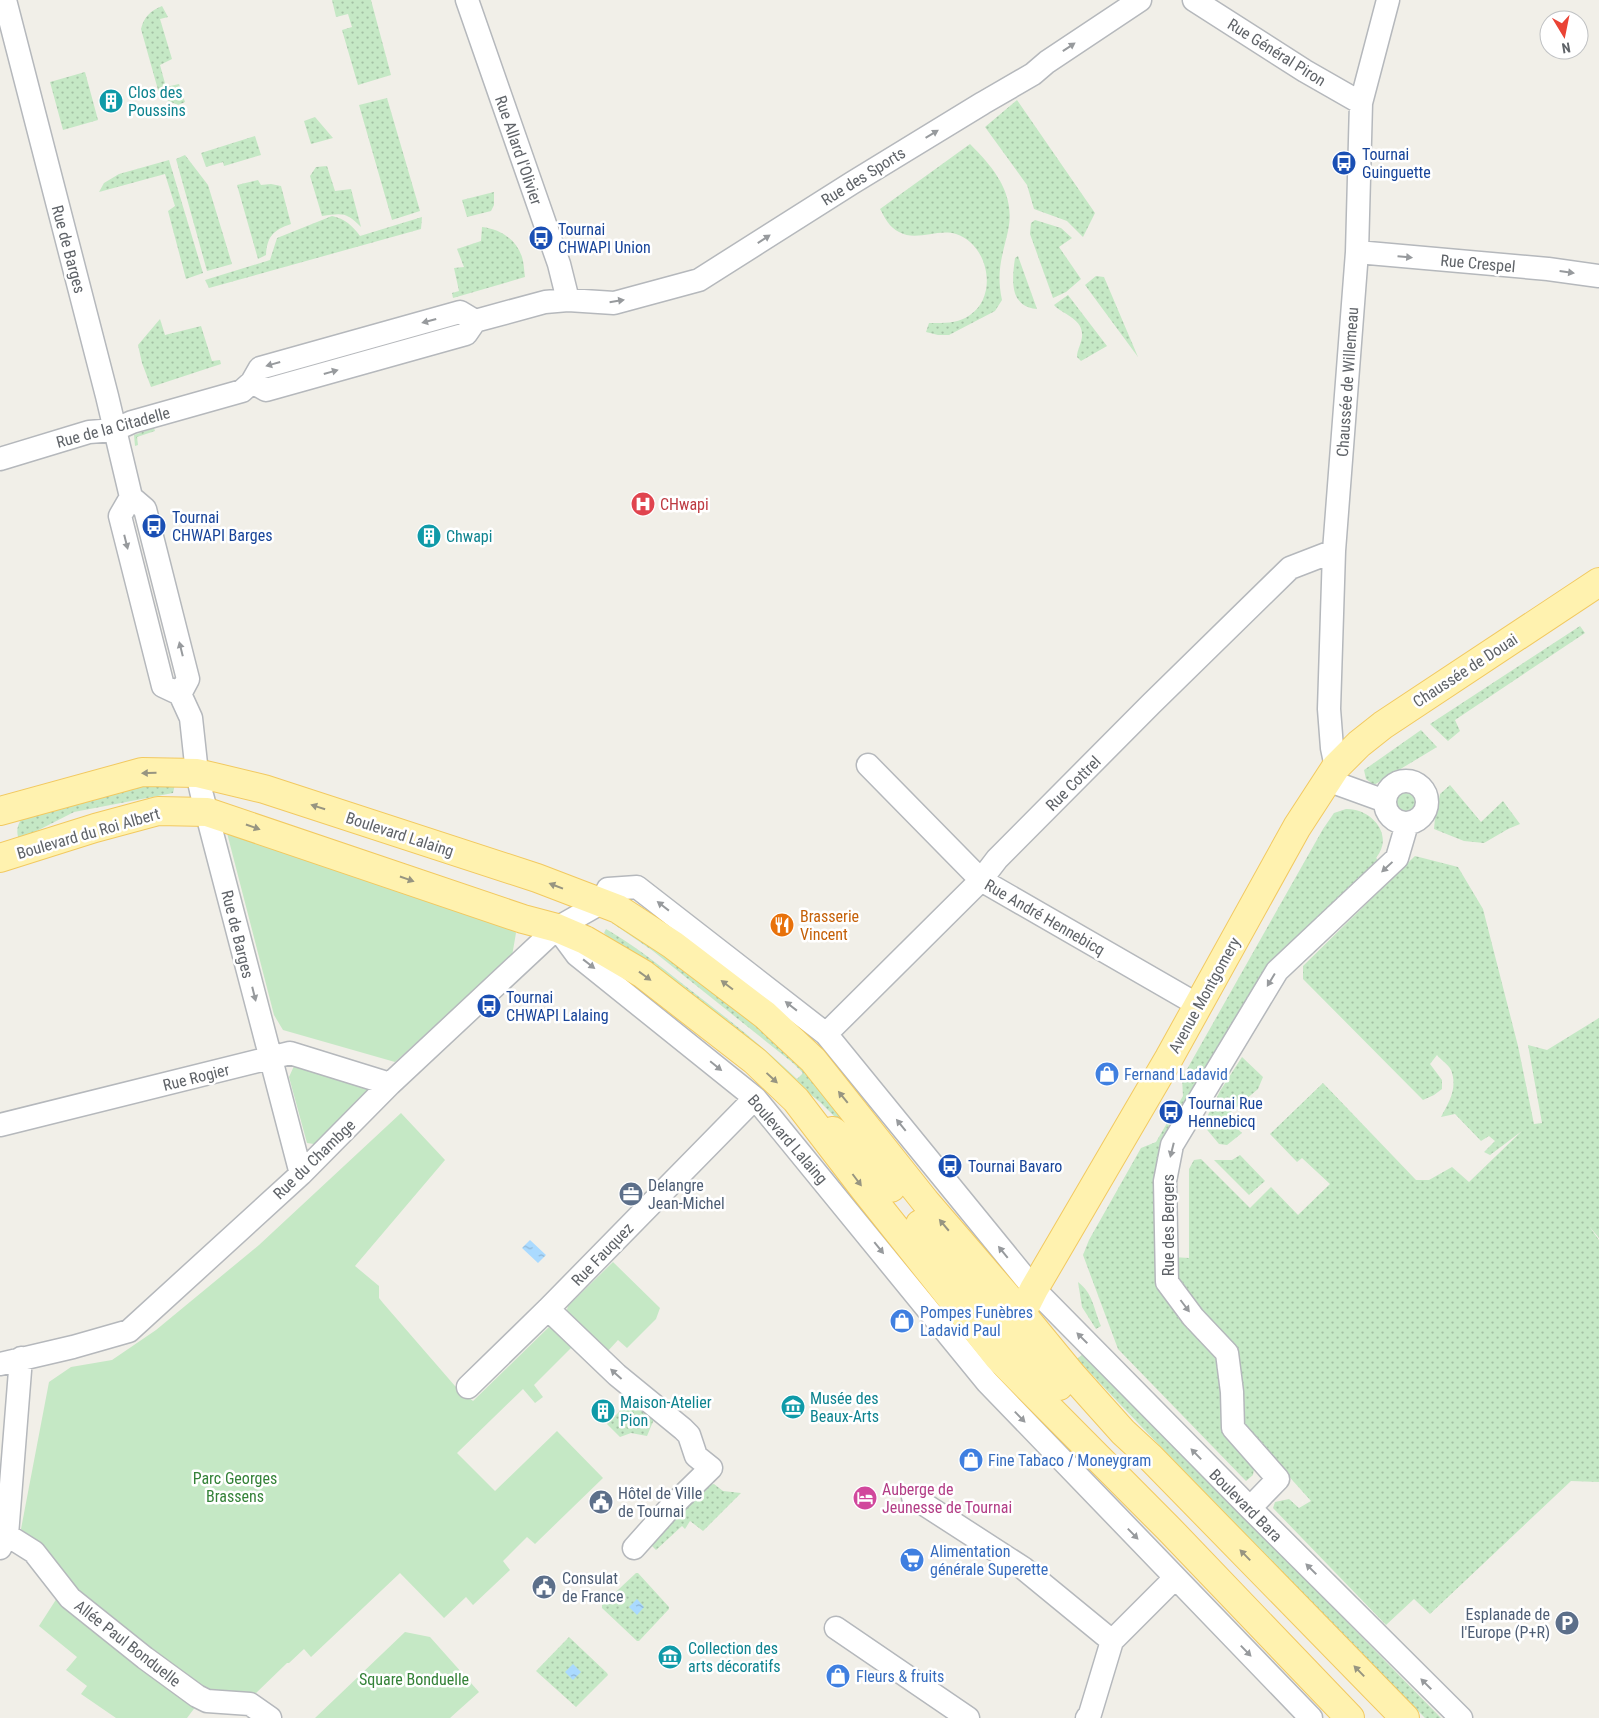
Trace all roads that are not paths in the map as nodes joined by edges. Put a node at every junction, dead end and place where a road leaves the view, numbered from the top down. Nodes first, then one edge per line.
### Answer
1 (5, 0) edge
2 (467, 0) edge
3 (1140, 0) edge
4 (1194, 0) edge
5 (1388, 0) edge
6 (9, 46) edge
7 (1361, 103) junction
8 (1357, 252) junction
9 (1599, 276) edge
10 (568, 300) junction
11 (114, 430) junction
12 (0, 459) edge
13 (1334, 552) junction
14 (1599, 582) edge
15 (868, 765) dead end
16 (197, 774) junction
17 (1332, 774) junction
18 (1385, 801) junction
19 (0, 811) edge
20 (207, 812) junction
21 (1407, 824) junction
22 (0, 858) edge
23 (981, 880) junction
24 (601, 903) junction
25 (557, 928) junction
26 (1198, 1005) junction
27 (826, 1034) junction
28 (270, 1059) junction
29 (390, 1084) junction
30 (755, 1098) junction
31 (0, 1125) edge
32 (301, 1174) junction
33 (1034, 1289) junction
34 (548, 1309) junction
35 (1011, 1336) junction
36 (10, 1361) edge
37 (986, 1382) junction
38 (468, 1387) dead end
39 (913, 1497) dead end
40 (1250, 1508) junction
41 (3, 1541) edge
42 (634, 1548) dead end
43 (1175, 1578) junction
44 (836, 1628) dead end
45 (1112, 1641) junction
46 (270, 1718) edge
47 (968, 1718) edge
48 (1087, 1718) edge
49 (1312, 1718) edge
50 (1350, 1718) edge
51 (1405, 1718) edge
52 (1461, 1718) edge

1 - 6 street, Rue de Barges
2 - 10 street, Rue Allard l'Olivier
10 -> 3 street, Rue des Sports
4 - 7 street, Rue Général Piron
5 - 7 street, Chaussée de Willemeau
6 - 11 street, Rue de Barges
7 - 8 street, Chaussée de Willemeau
8 -> 9 street, Rue Crespel
8 - 13 street, Chaussée de Willemeau
10 - 11 street, Rue de la Citadelle
11 - 12 street, Rue de la Citadelle
11 - 16 street, Rue de Barges
13 - 17 street, Chaussée de Willemeau
13 - 23 street, Rue Cottrel
14 - 17 main road, Chaussée de Douai
15 - 23 street, Rue André Hennebicq
16 -> 19 main road
16 - 20 street, Rue de Barges
24 -> 16 main road, Boulevard Lalaing
17 - 18 street
17 - 26 main road, Avenue Montgomery
18 - 21 street
18 - 21 street
20 - 22 main road, Boulevard du Roi Albert
20 -> 25 main road, Boulevard Lalaing
20 -> 28 street, Rue de Barges
21 -> 40 street, Rue des Bergers
23 - 26 street, Rue André Hennebicq
23 - 27 street, Rue Cottrel
24 - 25 street, Rue du Chambge
27 -> 24 street
35 -> 24 main road, Boulevard Lalaing
25 - 29 street, Rue du Chambge
25 -> 30 street, Boulevard Lalaing
25 -> 35 main road, Boulevard Lalaing
26 - 33 main road, Avenue Montgomery
33 -> 27 street
28 - 29 street, Rue Rogier
28 - 31 street, Rue Rogier
28 - 32 street, Rue de Barges
29 - 32 street, Rue du Chambge
30 - 34 street, Rue Fauquez
30 -> 37 street, Boulevard Lalaing
32 - 36 street, Rue du Chambge
33 - 35 main road, Avenue Montgomery
40 -> 33 street, Boulevard Bara
34 - 38 street, Rue Fauquez
42 -> 34 street
35 - 37 street, Avenue Montgomery
35 - 50 main road
51 -> 35 main road
36 - 41 street
37 -> 43 street
39 - 45 street
52 -> 40 street, Boulevard Bara
41 - 46 street, Allée Paul Bonduelle
43 - 45 street
43 -> 49 street
44 - 47 street
45 - 48 street

